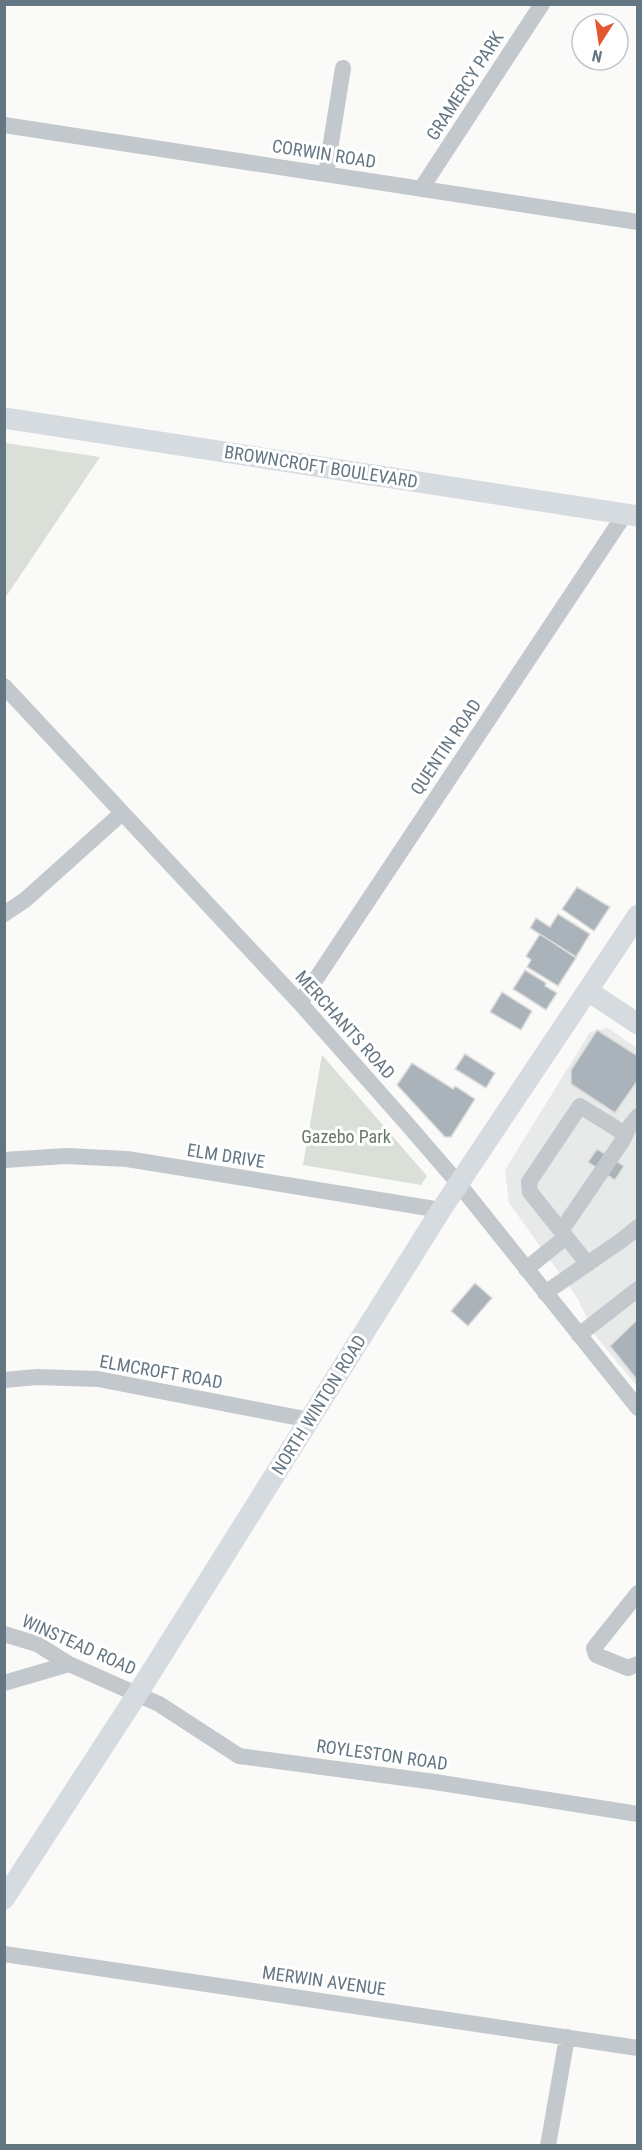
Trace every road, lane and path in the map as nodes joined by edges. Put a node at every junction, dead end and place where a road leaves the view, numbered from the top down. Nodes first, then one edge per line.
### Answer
1 (542, 4) edge
2 (343, 68) dead end
3 (4, 125) edge
4 (326, 174) junction
5 (421, 189) junction
6 (638, 222) edge
7 (4, 418) edge
8 (631, 515) edge
9 (4, 686) edge
10 (122, 813) junction
11 (4, 914) edge
12 (638, 915) edge
13 (588, 992) junction
14 (300, 1003) junction
15 (638, 1024) edge
16 (633, 1123) edge
17 (4, 1160) edge
18 (458, 1183) junction
19 (441, 1210) junction
20 (638, 1227) edge
21 (563, 1234) junction
22 (588, 1264) junction
23 (526, 1269) junction
24 (638, 1289) edge
25 (545, 1293) junction
26 (579, 1335) junction
27 (4, 1380) edge
28 (638, 1408) edge
29 (310, 1420) junction
30 (634, 1604) edge
31 (4, 1634) edge
32 (69, 1664) junction
33 (638, 1664) edge
34 (4, 1683) edge
35 (138, 1693) junction
36 (638, 1814) edge
37 (4, 1899) edge
38 (4, 1954) edge
39 (567, 2037) junction
40 (638, 2048) edge
41 (548, 2145) edge

1 - 5 street, GRAMERCY PARK
2 - 4 street
3 - 4 street, CORWIN ROAD
4 - 5 street, CORWIN ROAD
5 - 6 street, CORWIN ROAD
7 - 8 main road, BROWNCROFT BOULEVARD
8 - 14 street, QUENTIN ROAD
9 - 10 street, MERCHANTS ROAD
10 - 11 street
10 - 14 street, MERCHANTS ROAD
12 - 13 main road, NORTH WINTON ROAD
13 - 15 main road
13 - 18 main road, NORTH WINTON ROAD
14 - 18 street, MERCHANTS ROAD
16 - 21 street
16 - 21 street
17 - 19 street, ELM DRIVE
18 - 19 main road, NORTH WINTON ROAD
18 - 23 street, MERCHANTS ROAD
19 - 29 main road, NORTH WINTON ROAD
20 - 22 street
21 - 22 street
21 - 23 street
22 - 25 street
23 - 25 street, MERCHANTS ROAD
24 - 26 street
25 - 26 street, MERCHANTS ROAD
26 - 28 street, MERCHANTS ROAD
27 - 29 street, ELMCROFT ROAD
29 - 35 main road, NORTH WINTON ROAD
30 - 33 street
31 - 32 street, WINSTEAD ROAD
32 - 34 street
32 - 35 street, WINSTEAD ROAD
35 - 36 street, ROYLESTON ROAD
35 - 37 main road, NORTH WINTON ROAD
38 - 39 street, MERWIN AVENUE
39 - 40 street, MERWIN AVENUE
39 - 41 street

